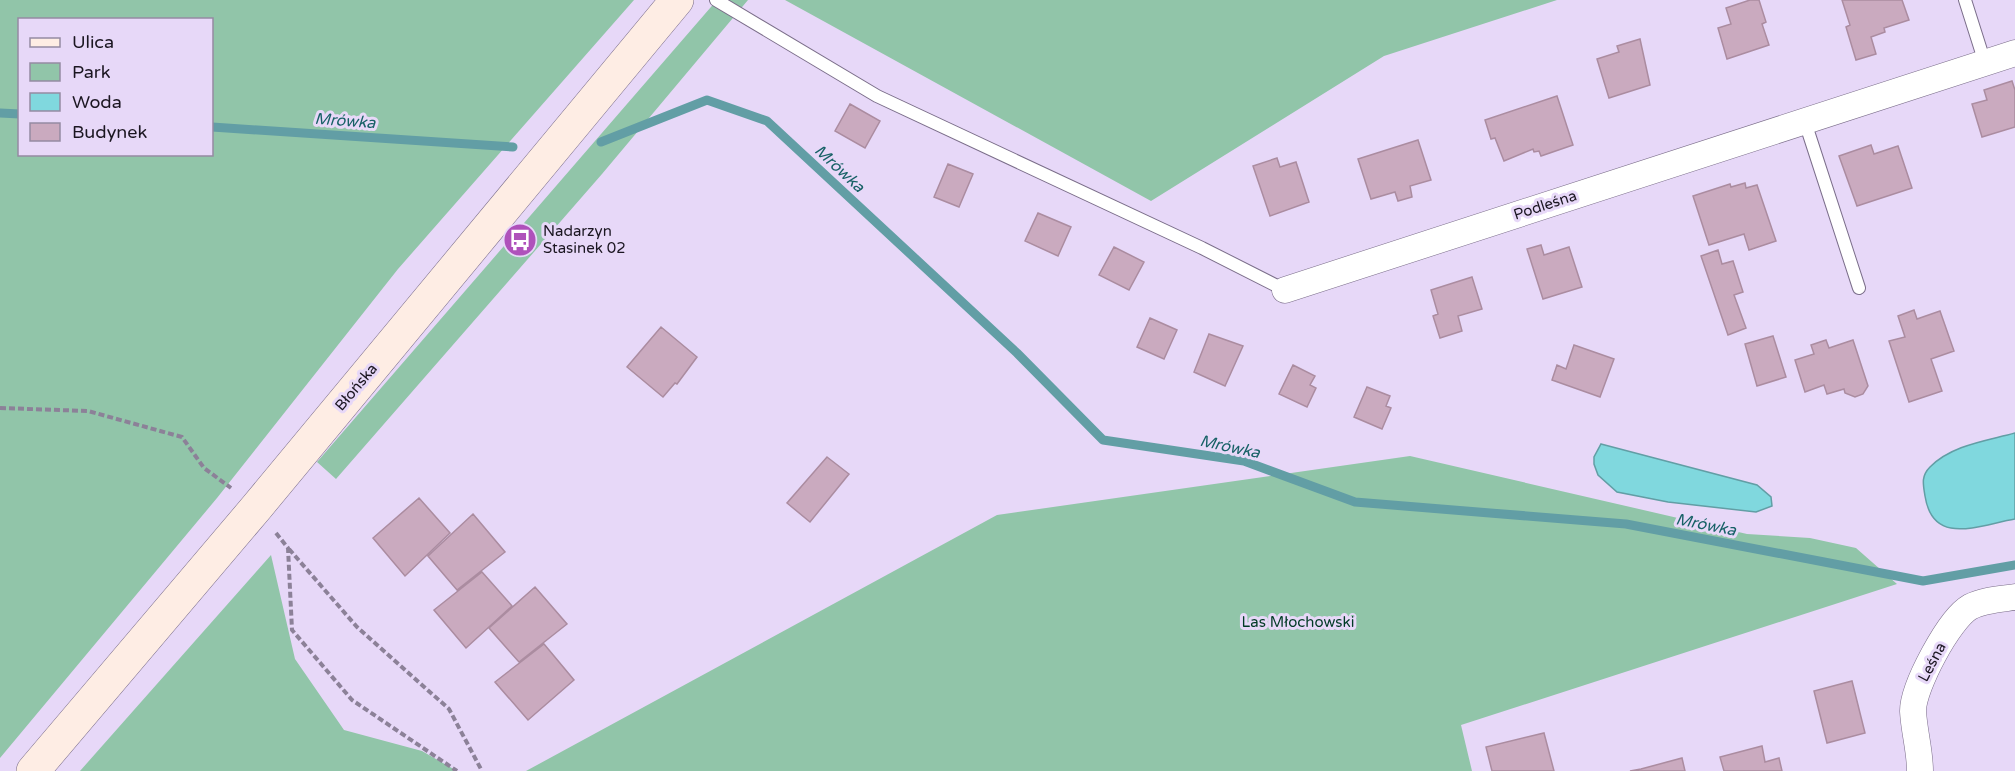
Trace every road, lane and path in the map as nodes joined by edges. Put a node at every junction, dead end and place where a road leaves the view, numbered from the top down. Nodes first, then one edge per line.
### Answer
1 (677, 0) edge
2 (716, 0) edge
3 (1965, 0) edge
4 (2015, 53) edge
5 (1985, 63) junction
6 (1805, 122) junction
7 (1859, 288) dead end
8 (1285, 290) joint
9 (0, 408) edge
10 (256, 508) junction
11 (288, 548) junction
12 (2015, 597) edge
13 (33, 771) edge
14 (457, 771) edge
15 (482, 771) edge
16 (1920, 771) edge

1 - 10 main road, Błońska
2 - 8 lane
3 - 5 lane
4 - 5 street, Podleśna
5 - 6 street, Podleśna
6 - 7 lane
6 - 8 street, Podleśna
9 - 10 path
10 - 11 path
10 - 13 main road, Błońska
11 - 14 path
11 - 15 path
12 - 16 street, Leśna

